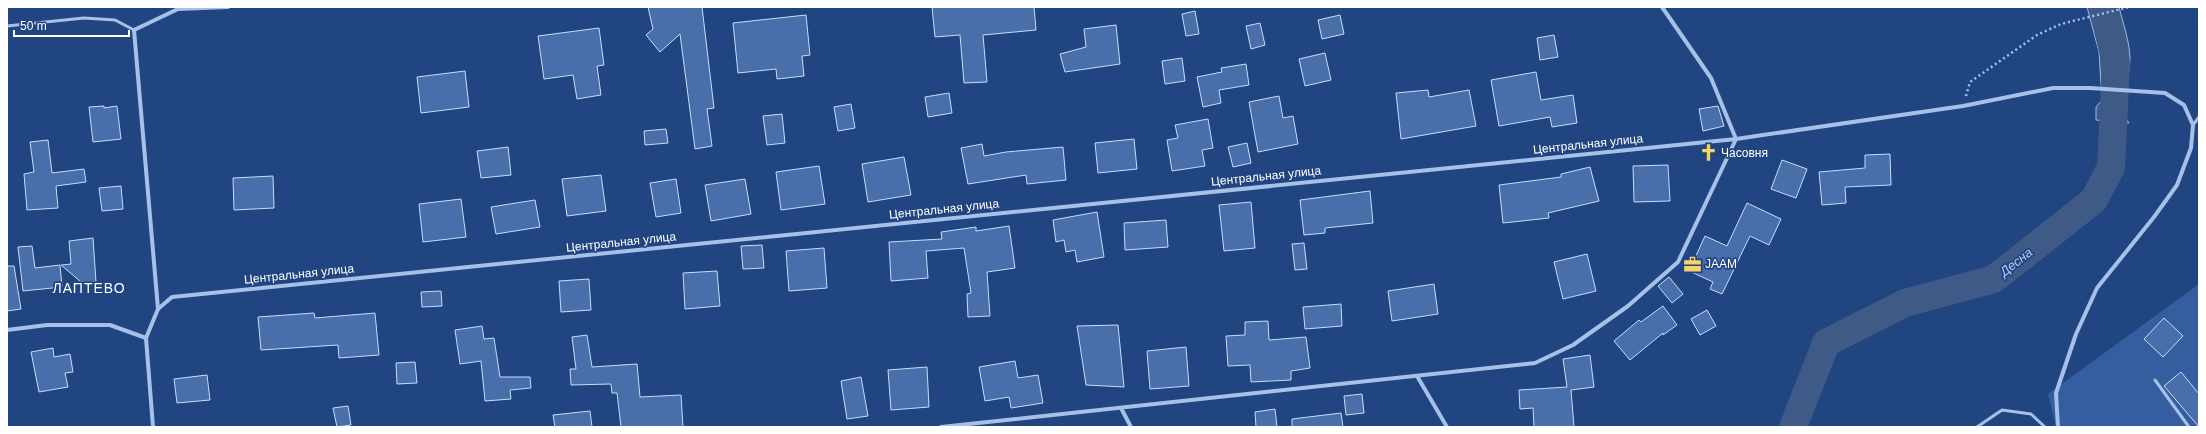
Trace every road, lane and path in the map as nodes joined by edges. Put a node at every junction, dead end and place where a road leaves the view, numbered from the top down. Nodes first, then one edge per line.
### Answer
1 (228, 7) edge
2 (1662, 7) edge
3 (2129, 7) edge
4 (7, 26) edge
5 (134, 30) junction
6 (1963, 106) junction
7 (2199, 117) edge
8 (2193, 125) junction
9 (1736, 139) junction
10 (158, 309) junction
11 (7, 330) edge
12 (146, 338) junction
13 (1417, 376) junction
14 (2155, 380) dead end
15 (1121, 408) junction
16 (153, 427) edge
17 (941, 427) edge
18 (1131, 427) edge
19 (1447, 427) edge
20 (1976, 427) edge
21 (2045, 427) edge
22 (2058, 427) edge
23 (2189, 427) edge

1 - 5 street
2 - 9 street
3 - 6 path
4 - 5 lane
5 - 10 street
6 - 8 street, Центральная улица
6 - 9 street, Центральная улица
7 - 8 lane
8 - 22 street
9 - 10 street, Центральная улица
9 - 13 street
10 - 12 street
11 - 12 street
12 - 16 street
13 - 15 street
13 - 19 street
14 - 23 lane
15 - 17 street
15 - 18 street
20 - 21 lane

